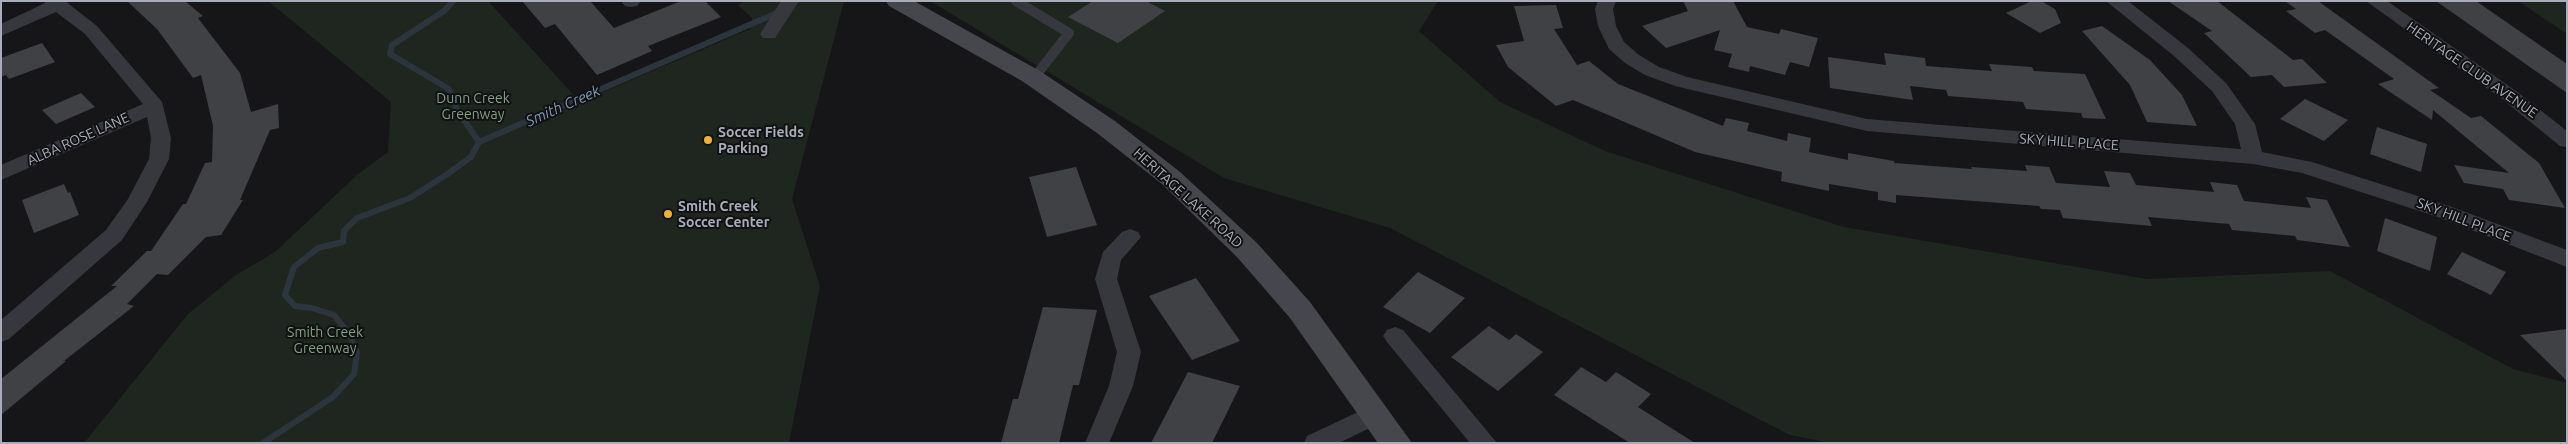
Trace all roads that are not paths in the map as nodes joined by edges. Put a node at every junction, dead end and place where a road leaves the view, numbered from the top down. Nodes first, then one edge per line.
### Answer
1 (790, 1) edge
2 (897, 1) edge
3 (1016, 1) edge
4 (1607, 1) edge
5 (2115, 1) edge
6 (2375, 1) edge
7 (55, 2) edge
8 (1, 30) edge
9 (769, 34) dead end
10 (1034, 78) junction
11 (155, 106) junction
12 (2567, 141) edge
13 (2253, 157) junction
14 (1, 173) edge
15 (1130, 237) dead end
16 (2567, 259) edge
17 (1, 333) edge
18 (1395, 336) dead end
19 (1374, 414) junction
20 (1098, 443) edge
21 (1316, 443) edge
22 (1396, 443) edge
23 (1485, 443) edge

1 - 9 street
2 - 10 main road, HERITAGE LAKE ROAD
3 - 10 lane
4 - 13 street, SKY HILL PLACE
5 - 13 street
6 - 12 street, HERITAGE CLUB AVENUE
7 - 8 street
7 - 11 street
10 - 19 main road, HERITAGE LAKE ROAD
11 - 14 street, ALBA ROSE LANE
11 - 17 street
13 - 16 street, SKY HILL PLACE
15 - 20 street
18 - 23 street
19 - 21 street
19 - 22 main road, HERITAGE LAKE ROAD

